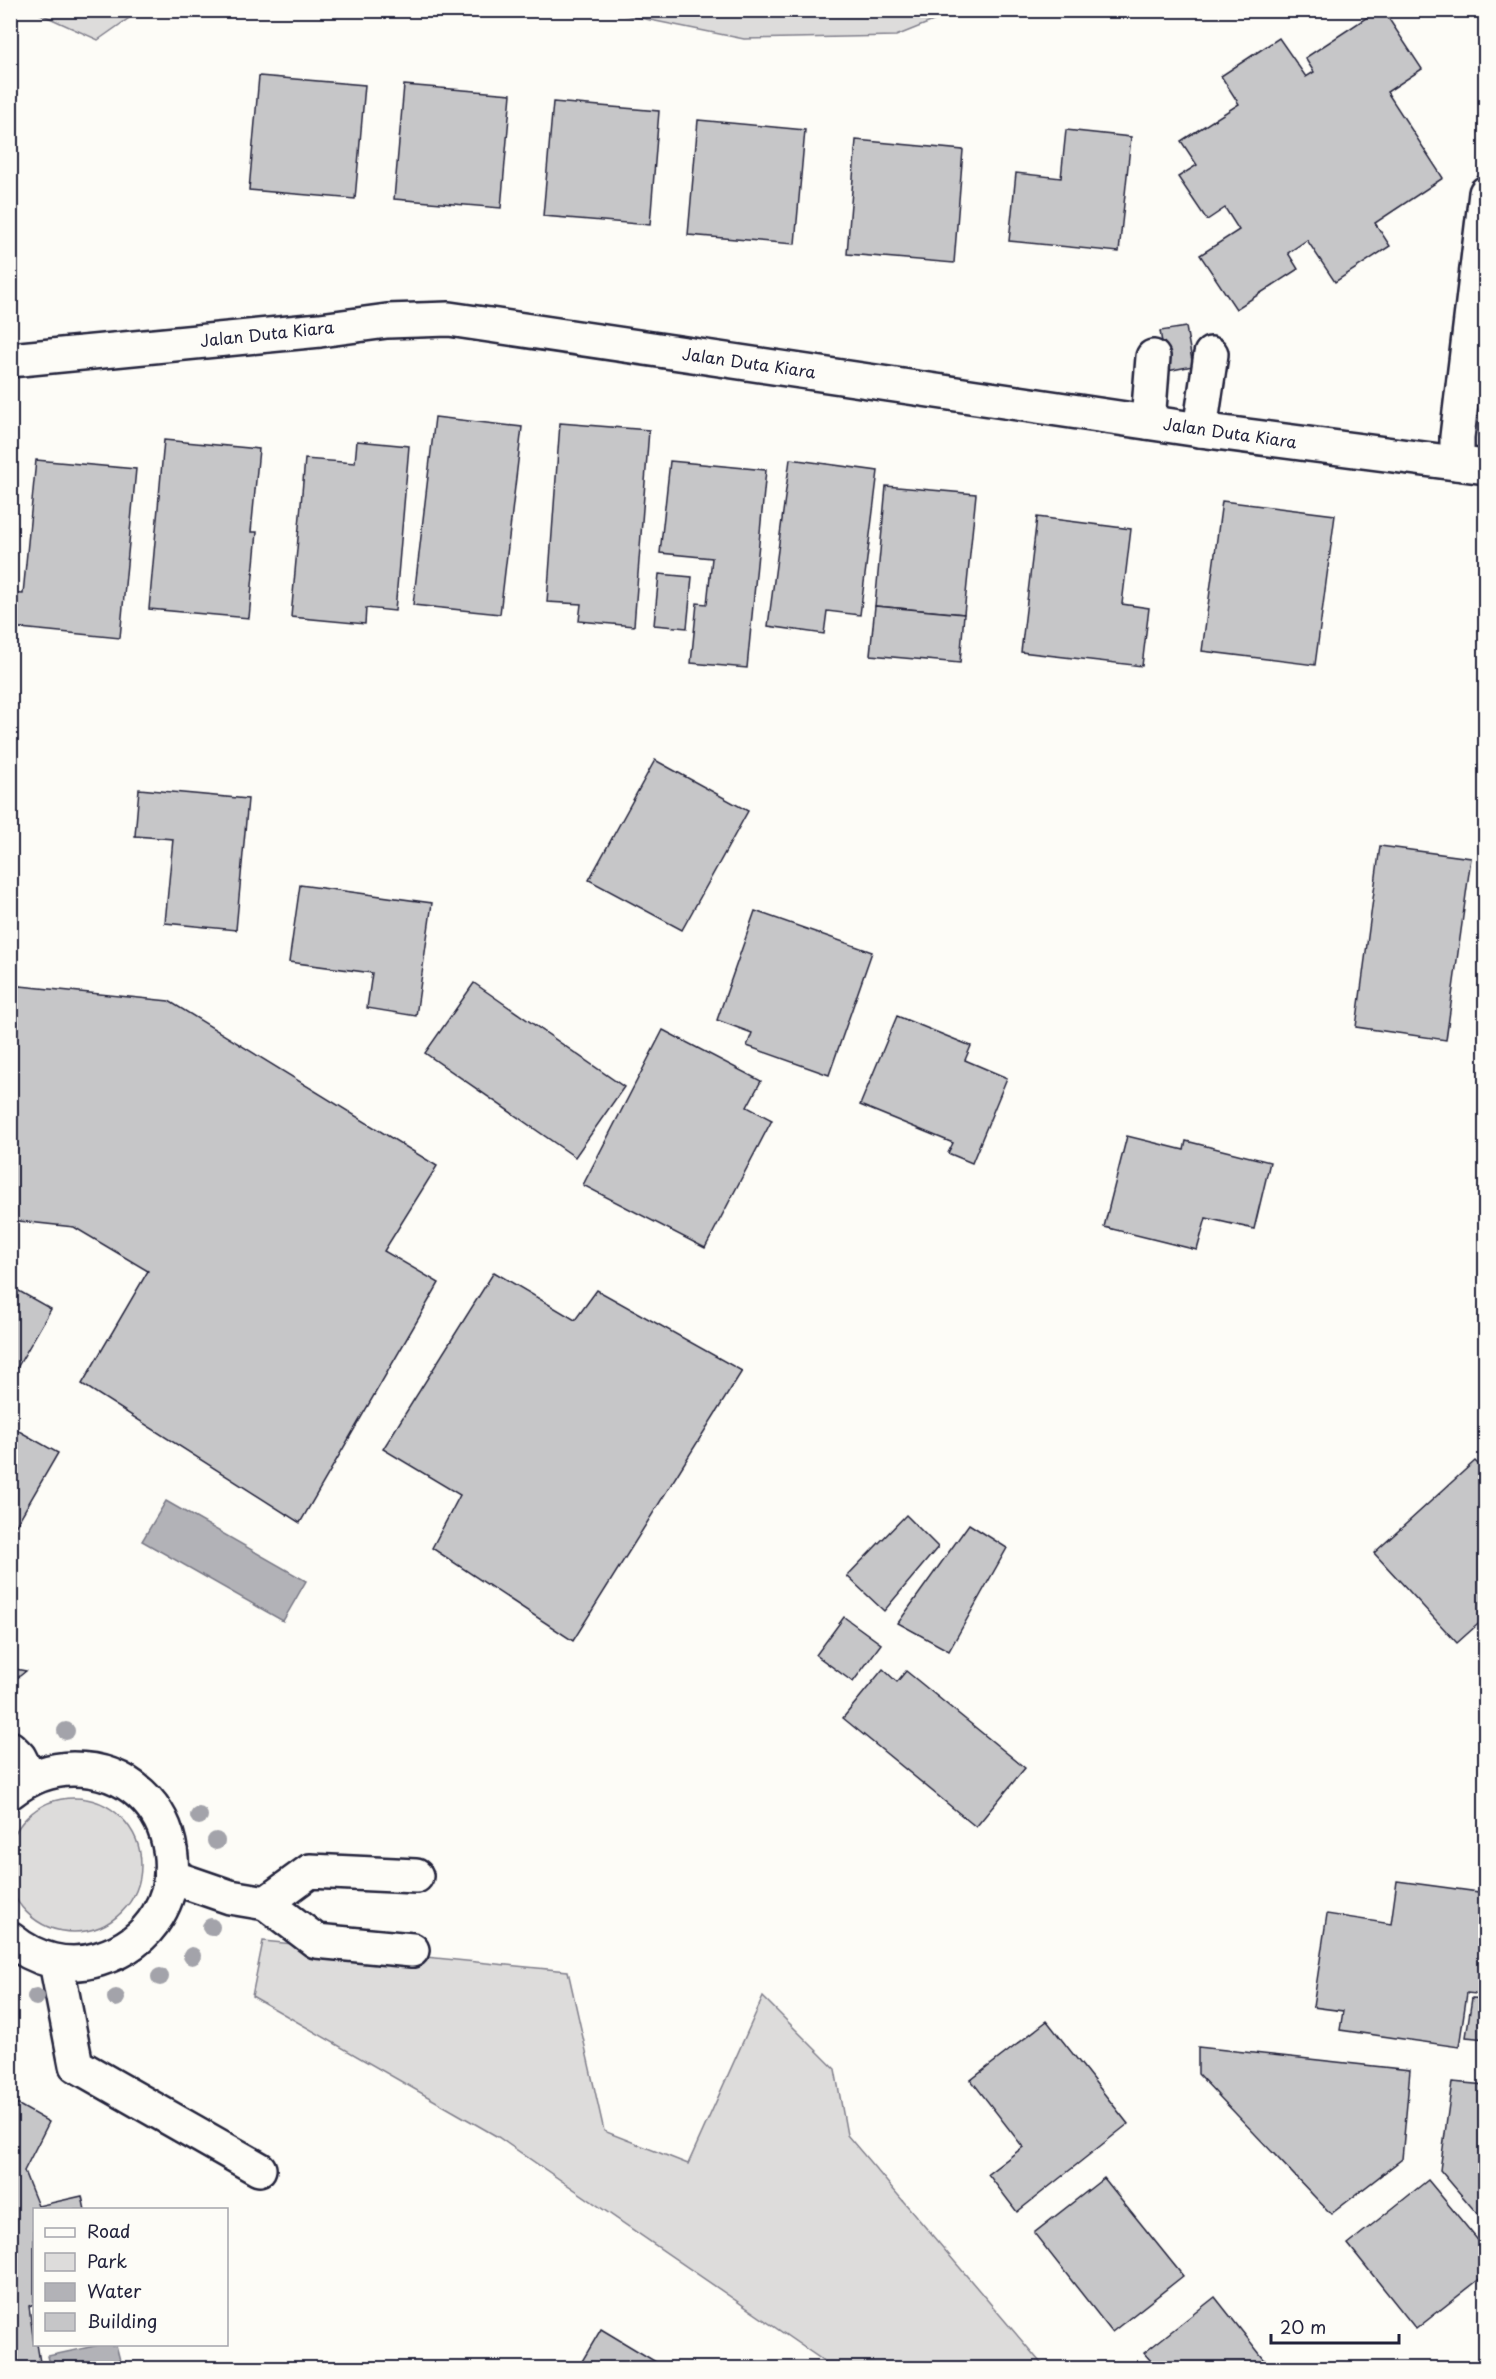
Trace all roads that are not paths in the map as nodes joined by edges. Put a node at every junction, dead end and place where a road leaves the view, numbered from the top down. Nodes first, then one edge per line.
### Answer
1 (1485, 193) edge
2 (1211, 354) dead end
3 (1153, 357) dead end
4 (10, 360) edge
5 (1148, 422) junction
6 (1200, 430) junction
7 (1471, 465) edge
8 (10, 1748) edge
9 (20, 1786) edge
10 (416, 1876) dead end
11 (172, 1877) junction
12 (266, 1903) junction
13 (10, 1939) edge
14 (412, 1950) dead end
15 (56, 1962) junction
16 (259, 2169) dead end

1 - 7 main road
2 - 6 main road
3 - 5 main road
4 - 5 main road, Jalan Duta Kiara
5 - 6 main road, Jalan Duta Kiara
6 - 7 main road, Jalan Duta Kiara
8 - 9 main road
9 - 11 main road
10 - 12 main road
11 - 12 main road
11 - 15 main road
12 - 14 main road
13 - 15 main road
15 - 16 main road

